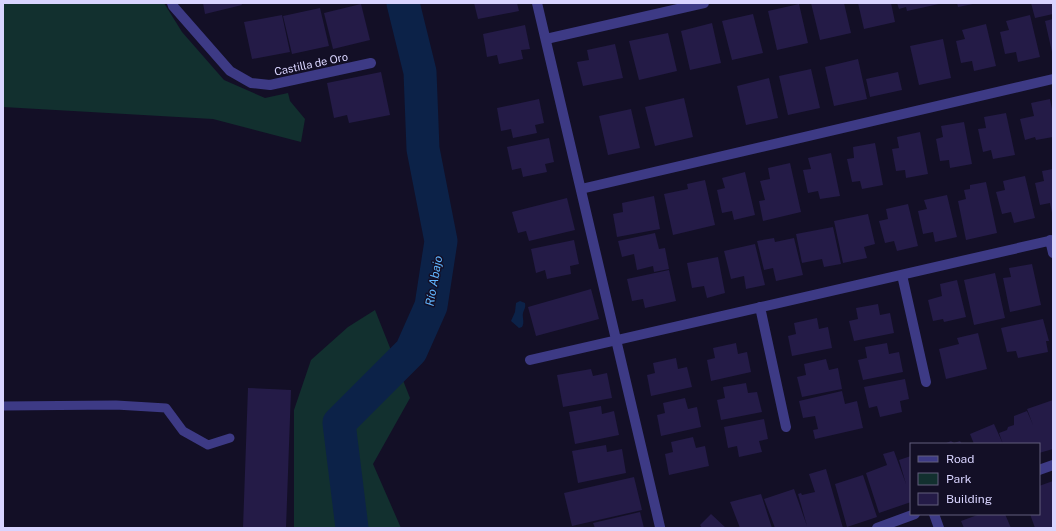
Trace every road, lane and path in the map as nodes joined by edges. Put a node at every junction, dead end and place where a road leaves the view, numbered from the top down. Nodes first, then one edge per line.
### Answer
1 (172, 3) edge
2 (537, 3) edge
3 (704, 3) edge
4 (546, 39) junction
5 (370, 63) dead end
6 (1053, 79) edge
7 (581, 189) junction
8 (1052, 240) edge
9 (1053, 253) edge
10 (902, 274) junction
11 (760, 307) junction
12 (616, 340) junction
13 (530, 360) dead end
14 (926, 382) dead end
15 (3, 406) edge
16 (786, 427) dead end
17 (230, 438) dead end
18 (1053, 465) edge
19 (1040, 470) edge
20 (912, 515) edge
21 (934, 515) edge
22 (660, 527) edge
23 (877, 528) edge
24 (939, 528) edge

1 - 5 street, Castilla de Oro
2 - 4 street
3 - 4 street
4 - 7 street
6 - 7 street
7 - 12 street
8 - 9 street
8 - 10 street
10 - 11 street
10 - 14 street
11 - 12 street
11 - 16 street
12 - 13 street
12 - 22 street
15 - 17 lane
18 - 19 street
20 - 23 street
21 - 24 street

